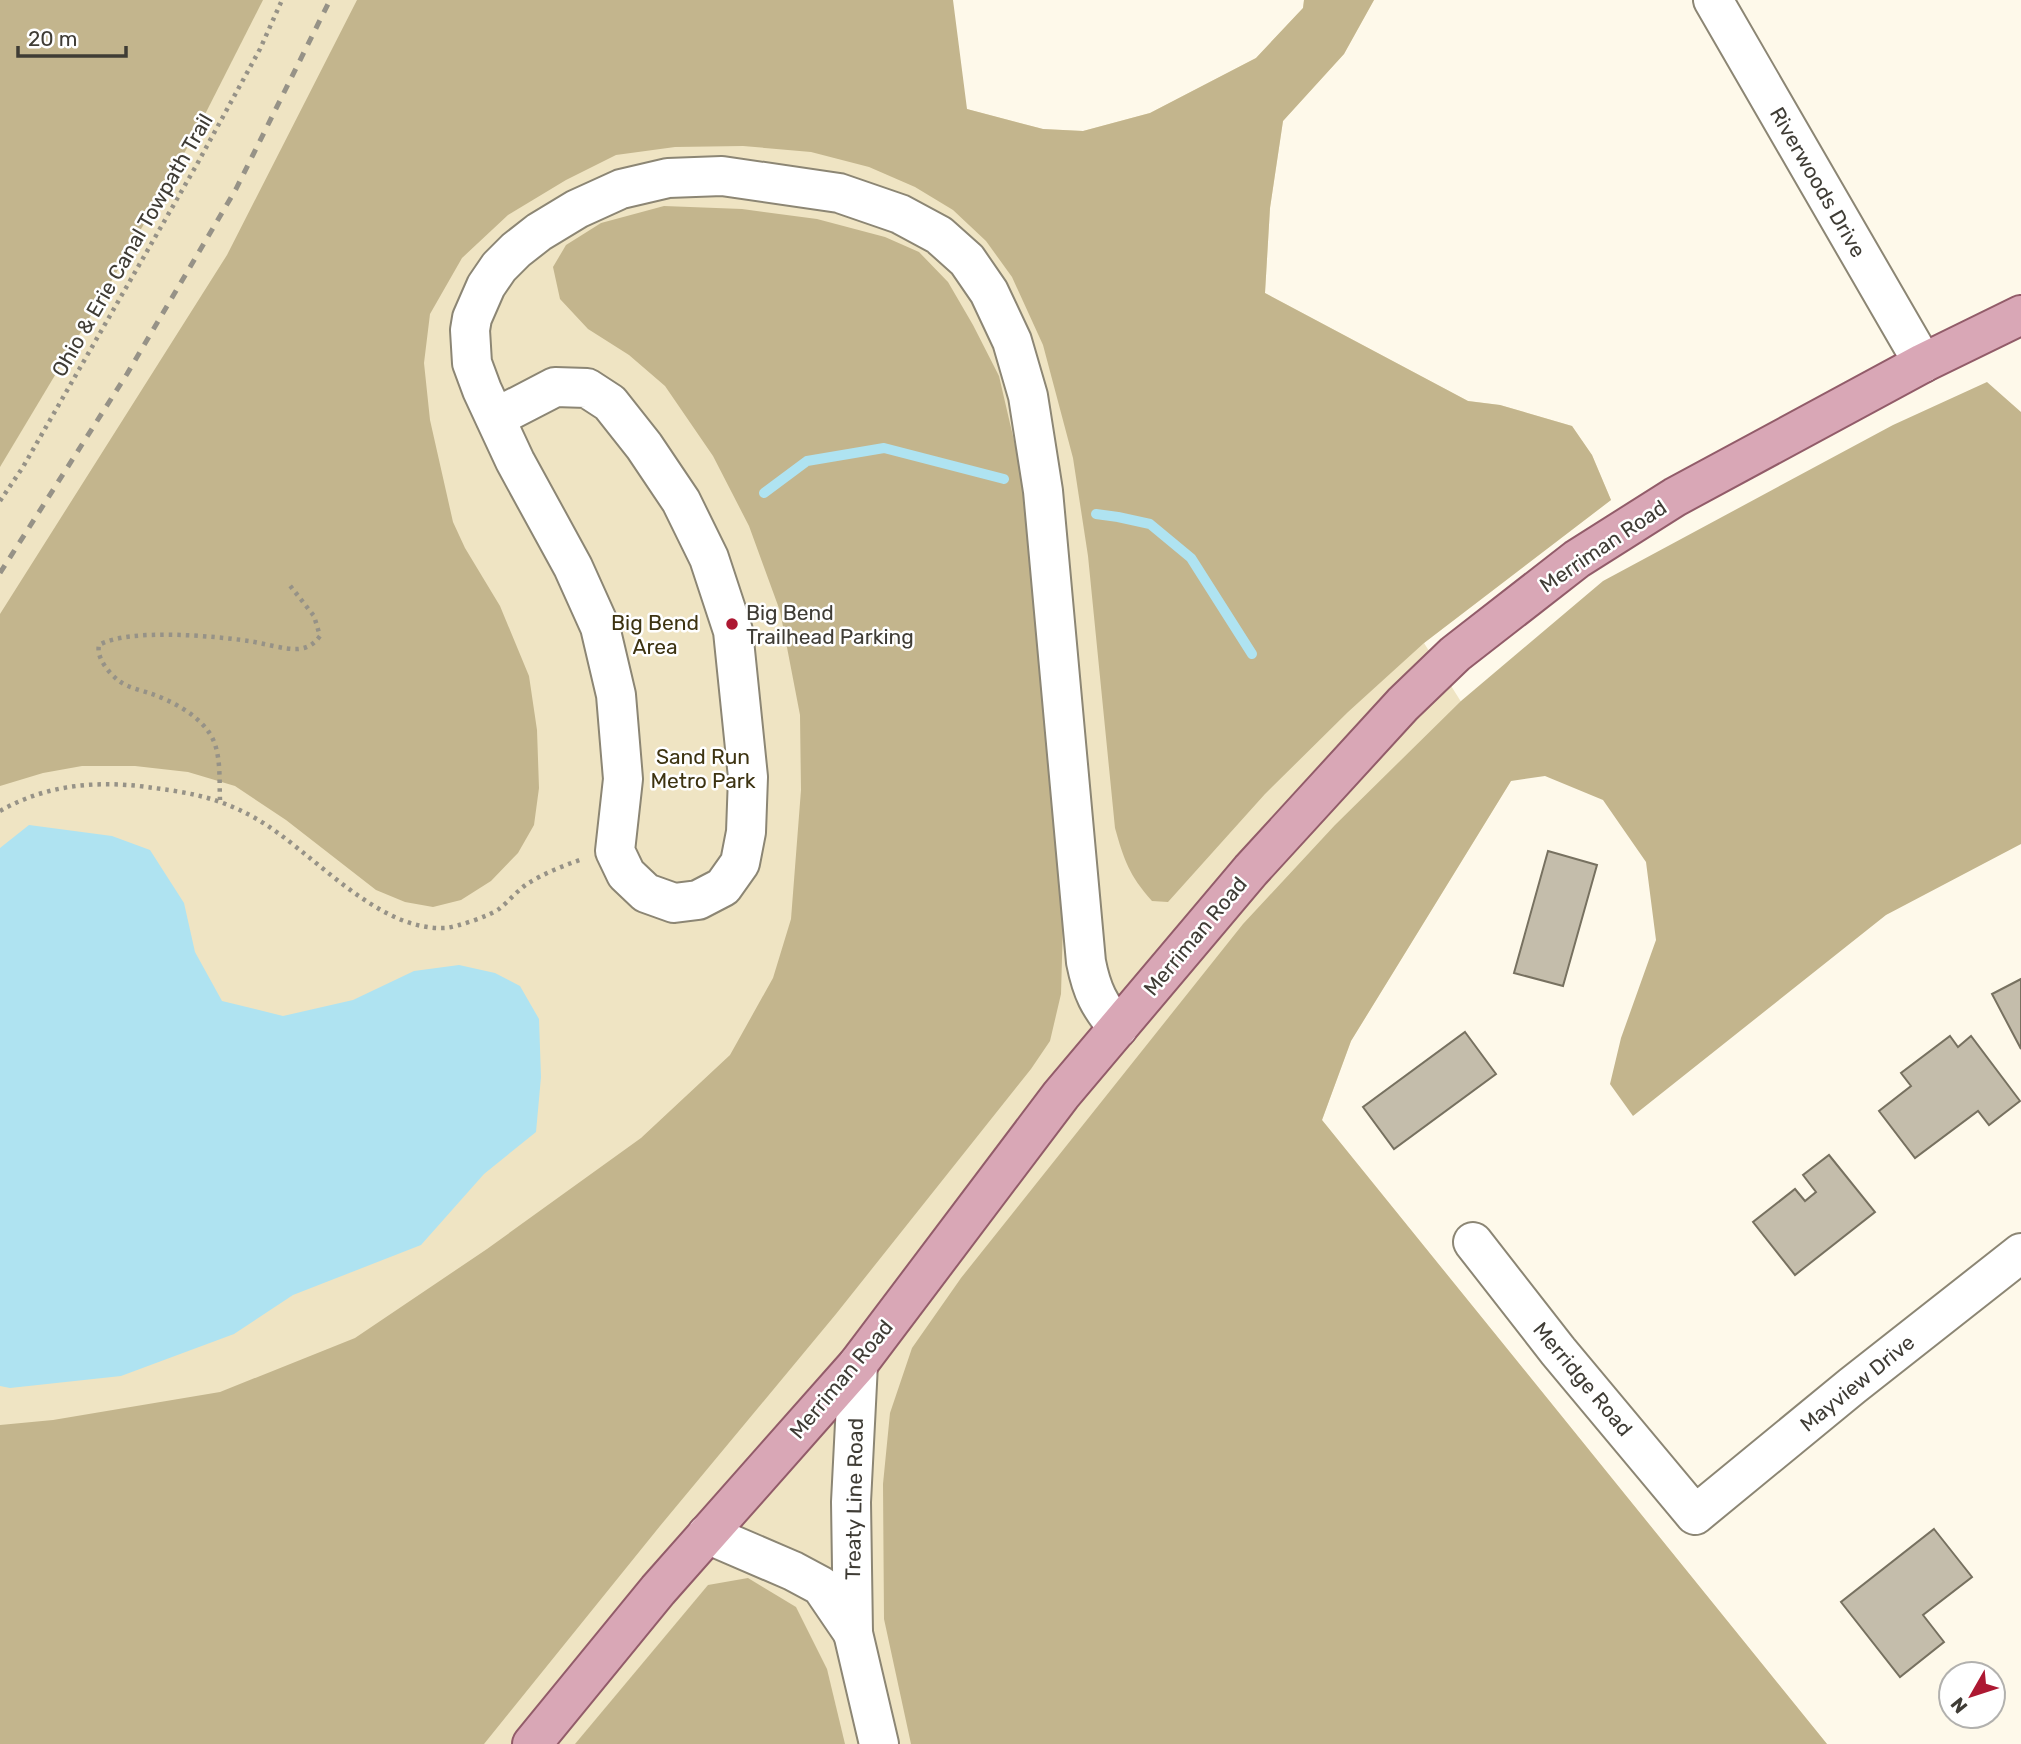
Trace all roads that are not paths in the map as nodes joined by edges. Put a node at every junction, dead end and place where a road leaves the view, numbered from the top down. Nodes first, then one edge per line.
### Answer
1 (1713, 0) edge
2 (2021, 315) edge
3 (1923, 363) junction
4 (495, 418) junction
5 (1118, 1028) junction
6 (1473, 1242) dead end
7 (2021, 1253) edge
8 (858, 1364) junction
9 (1695, 1515) joint
10 (707, 1534) junction
11 (853, 1633) junction
12 (531, 1744) edge
13 (878, 1744) edge

1 - 3 street, Riverwoods Drive
2 - 3 main road, Merriman Road
3 - 5 main road, Merriman Road
4 - 4 street
4 - 5 street
5 - 8 main road, Merriman Road
6 - 9 street, Merridge Road
7 - 9 street, Mayview Drive
8 - 10 main road, Merriman Road
8 - 11 street, Treaty Line Road
10 - 11 street, Treaty Line Road
10 - 12 main road, Merriman Road
11 - 13 street, Treaty Line Road

